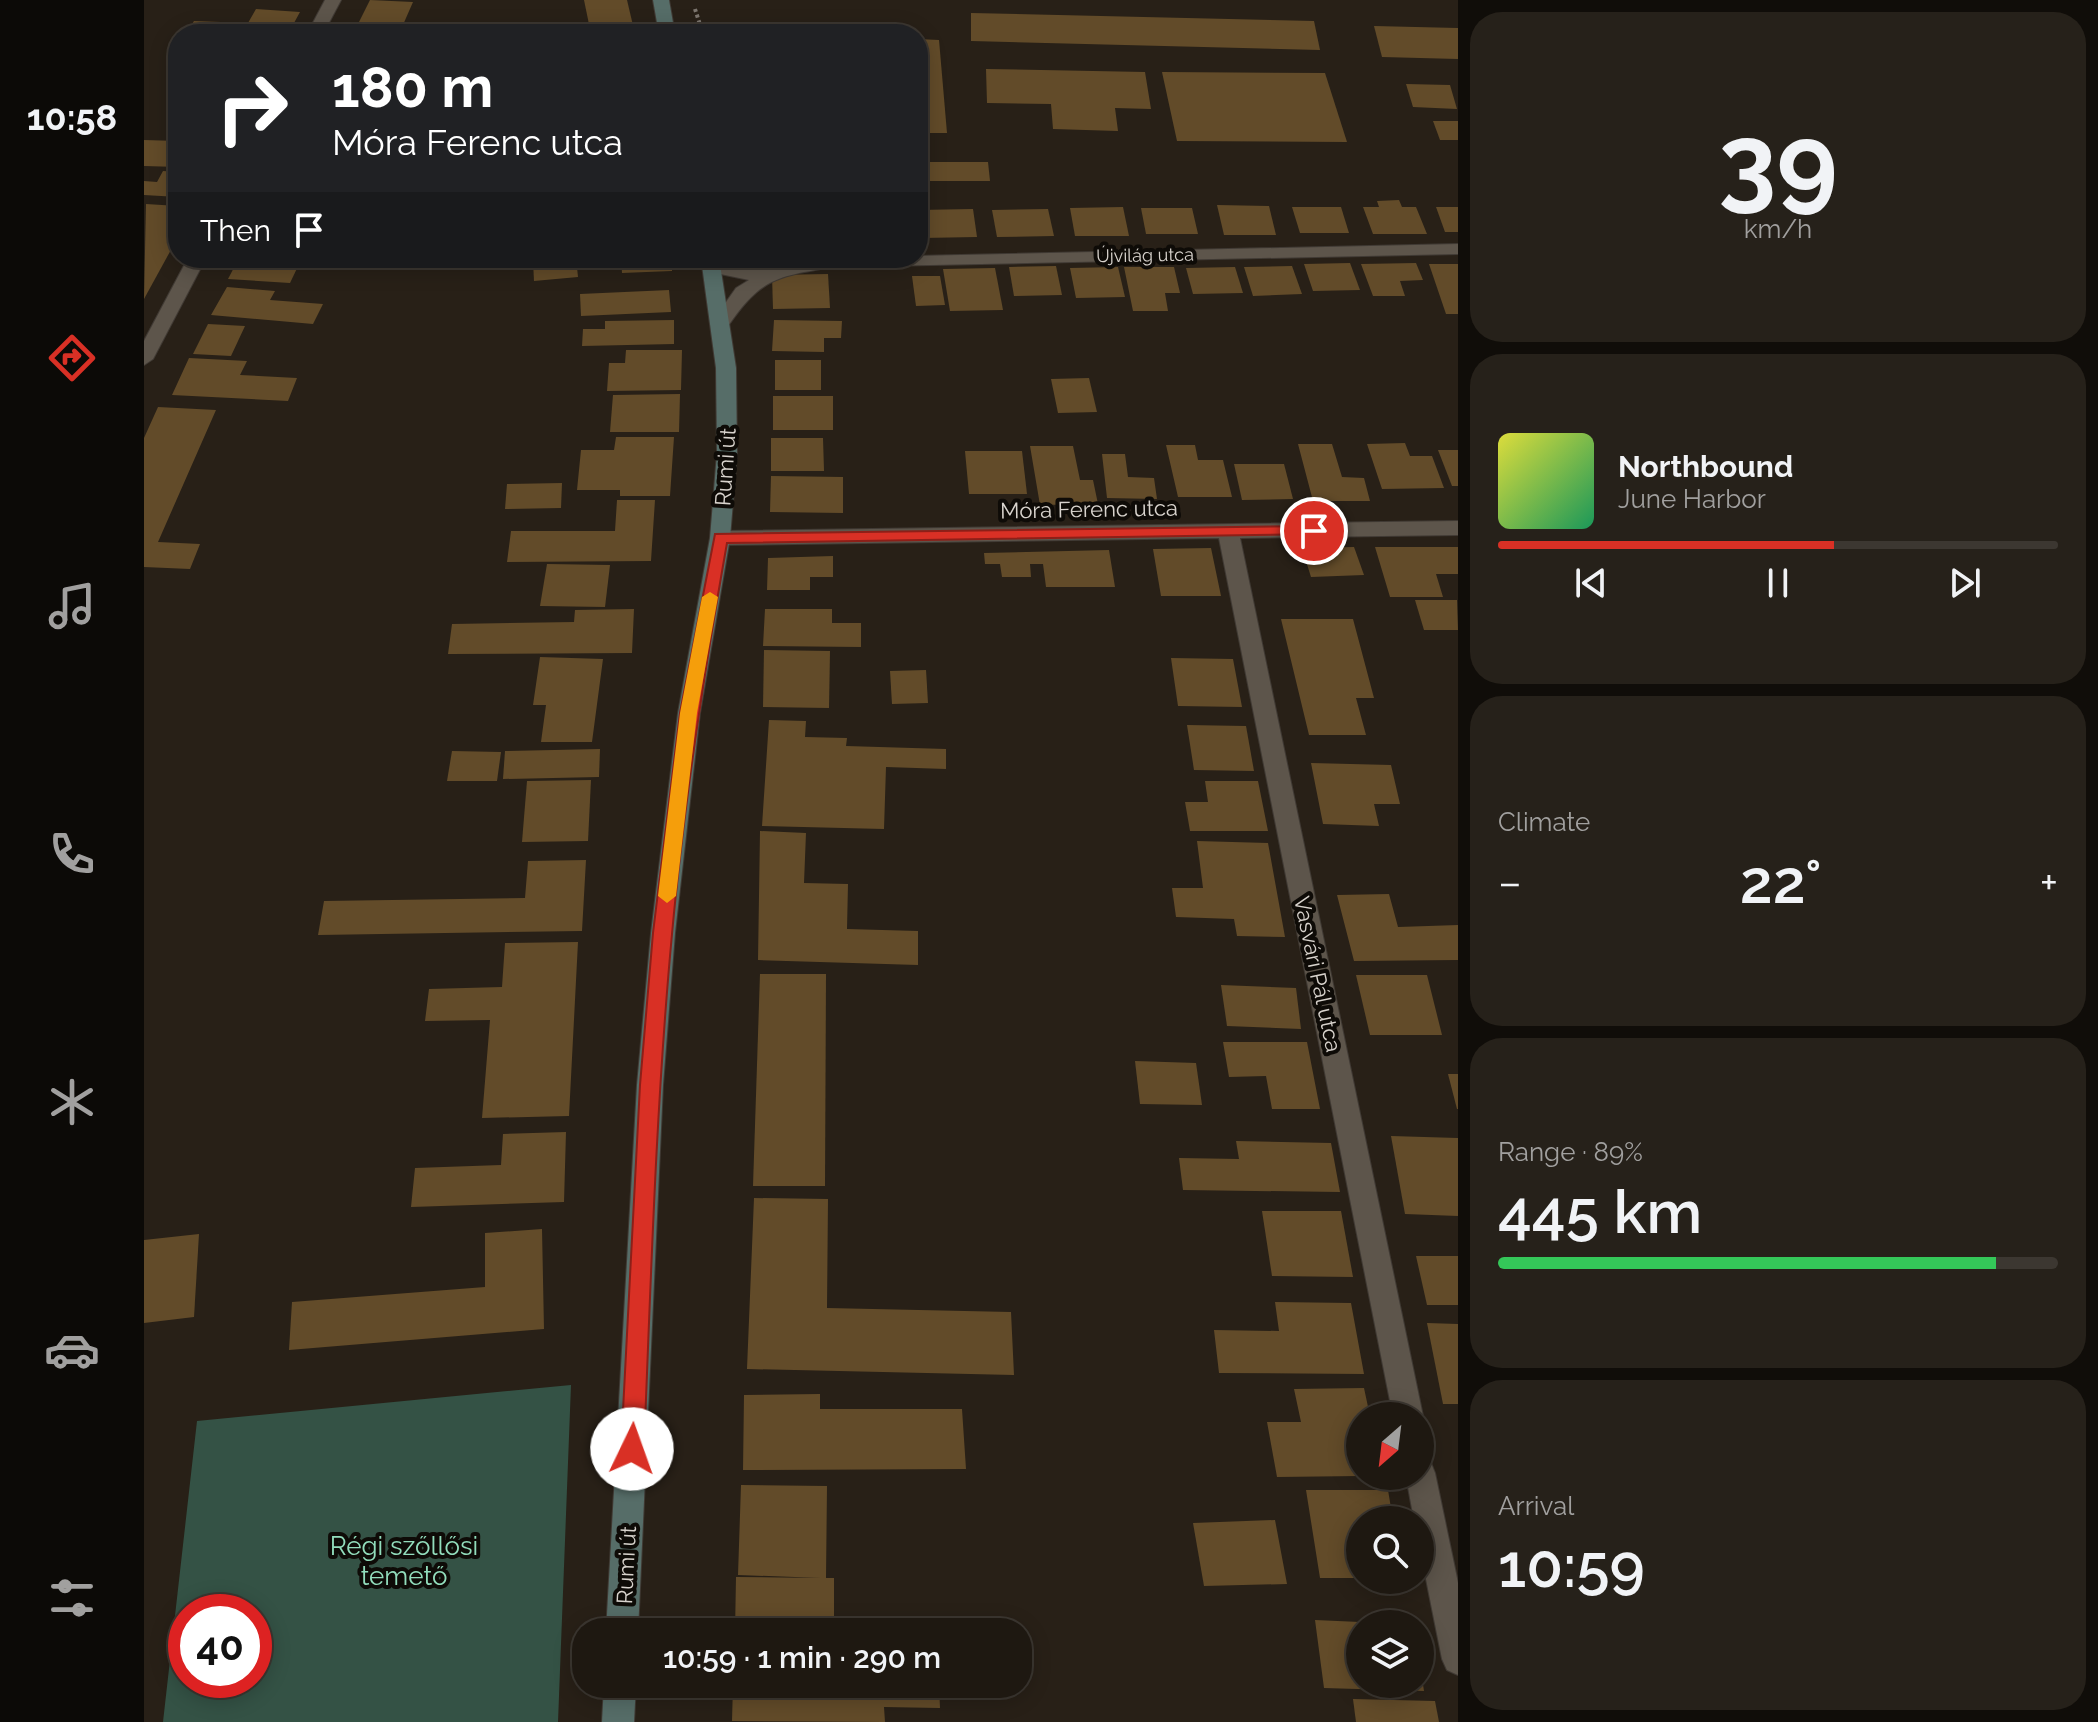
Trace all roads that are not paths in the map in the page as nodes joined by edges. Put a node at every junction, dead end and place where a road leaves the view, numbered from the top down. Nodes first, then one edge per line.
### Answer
1 (333, 0) edge
2 (661, 0) edge
3 (320, 24) edge
4 (665, 24) edge
5 (1458, 249) edge
6 (928, 260) edge
7 (192, 268) edge
8 (715, 268) edge
9 (727, 268) edge
10 (799, 268) edge
11 (771, 273) junction
12 (721, 322) junction
13 (144, 359) edge
14 (1458, 528) edge
15 (1228, 532) junction
16 (720, 538) junction
17 (1405, 1402) edge
18 (1423, 1490) edge
19 (623, 1618) edge
20 (1458, 1659) edge
21 (619, 1698) edge
22 (618, 1722) edge

1 - 3 street
2 - 4 street
5 - 6 street, Újvilág utca
7 - 13 street
8 - 12 street, Rumi út
9 - 11 street, Újvilág utca
10 - 11 street, Újvilág utca
11 - 12 street, Újvilág utca
12 - 16 street, Rumi út
14 - 15 street, Móra Ferenc utca
15 - 16 street, Móra Ferenc utca
15 - 17 street, Vasvári Pál utca
16 - 19 street, Rumi út
18 - 20 street
21 - 22 street

